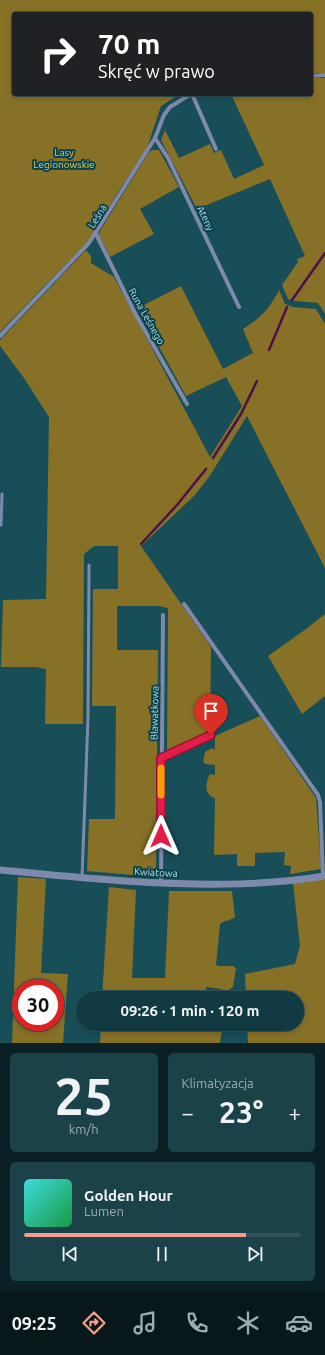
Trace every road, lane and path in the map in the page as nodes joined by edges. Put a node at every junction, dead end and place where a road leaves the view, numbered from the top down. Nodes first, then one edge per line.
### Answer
1 (325, 75) edge
2 (313, 76) edge
3 (188, 96) edge
4 (192, 96) edge
5 (155, 138) junction
6 (216, 149) dead end
7 (96, 234) junction
8 (239, 307) dead end
9 (0, 336) edge
10 (187, 404) dead end
11 (2, 494) dead end
12 (1, 508) edge
13 (1, 525) edge
14 (88, 565) dead end
15 (184, 604) dead end
16 (163, 615) dead end
17 (211, 735) dead end
18 (161, 758) junction
19 (0, 870) edge
20 (324, 876) edge
21 (82, 878) junction
22 (161, 883) junction

1 - 2 street
3 - 5 street, Leśna
4 - 6 street
5 - 7 street, Leśna
5 - 8 street, Ateny
7 - 9 street, Leśna
7 - 10 street, Runa Leśnego
11 - 12 lane
12 - 13 lane
14 - 21 lane
15 - 20 street
16 - 18 street, Bławatkowa
17 - 18 lane
18 - 22 street, Bławatkowa
19 - 21 street, Kwiatowa
20 - 22 street, Kwiatowa
21 - 22 street, Kwiatowa

